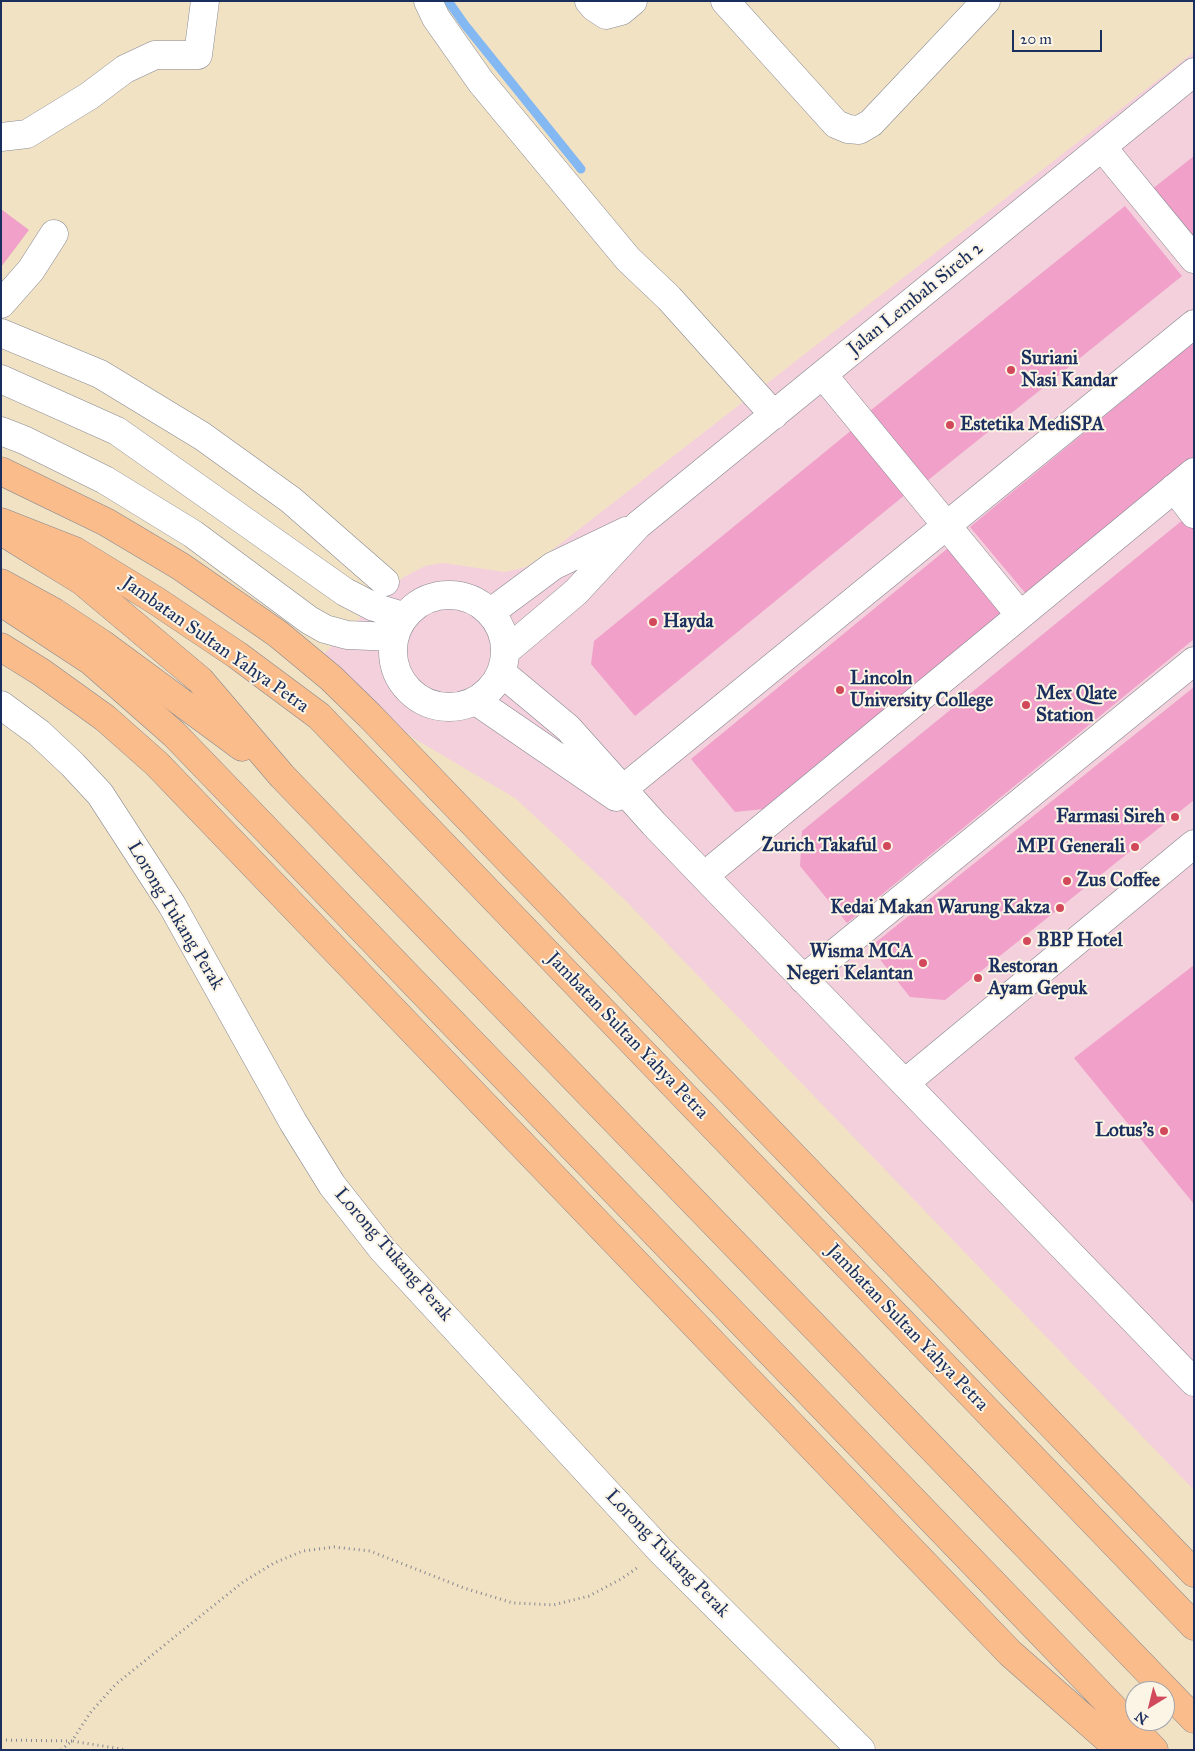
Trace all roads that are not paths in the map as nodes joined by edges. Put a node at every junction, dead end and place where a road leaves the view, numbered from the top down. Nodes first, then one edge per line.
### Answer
1 (205, 1) edge
2 (428, 1) edge
3 (589, 1) edge
4 (633, 1) edge
5 (726, 1) edge
6 (986, 1) edge
7 (1194, 72) edge
8 (1, 136) edge
9 (1102, 147) junction
10 (54, 234) dead end
11 (1194, 259) edge
12 (1, 304) edge
13 (1194, 324) edge
14 (1, 333) edge
15 (823, 375) junction
16 (1, 380) edge
17 (774, 415) junction
18 (1, 431) edge
19 (1, 471) edge
20 (1184, 480) edge
21 (1194, 514) edge
22 (1, 522) edge
23 (638, 525) junction
24 (947, 525) junction
25 (1, 531) edge
26 (385, 582) dead end
27 (1, 583) edge
28 (1, 602) edge
29 (490, 612) junction
30 (1020, 615) junction
31 (398, 627) junction
32 (1, 647) edge
33 (1194, 661) edge
34 (504, 662) junction
35 (476, 701) junction
36 (1, 705) edge
37 (282, 776) junction
38 (623, 789) junction
39 (654, 824) junction
40 (1194, 844) edge
41 (704, 876) junction
42 (803, 978) junction
43 (905, 1083) junction
44 (1194, 1382) edge
45 (1194, 1574) edge
46 (1194, 1626) edge
47 (1194, 1718) edge
48 (861, 1750) edge
49 (1120, 1750) edge
50 (1154, 1750) edge

1 - 8 street
2 - 17 street
3 - 4 street
5 - 6 street
7 - 9 street, Jalan Lembah Sireh 2
9 - 11 street
9 - 15 street, Jalan Lembah Sireh 2
10 - 12 street
13 - 24 street
14 - 26 street
15 - 17 street, Jalan Lembah Sireh 2
15 - 24 street
16 - 31 street
17 - 23 street, Jalan Lembah Sireh 2
18 - 31 street
19 - 45 main road
20 - 21 street
20 - 30 street
22 - 46 main road, Jambatan Sultan Yahya Petra
23 - 29 street
23 - 34 street
24 - 30 street
24 - 38 street
25 - 37 main road
27 - 37 main road
28 - 50 main road
29 - 31 street
29 - 34 street
30 - 41 street
31 - 35 street
32 - 49 main road
33 - 42 street
34 - 35 street
34 - 38 street
35 - 39 street
36 - 48 street, Lorong Tukang Perak
37 - 47 main road
38 - 39 street
39 - 41 street
40 - 43 street
41 - 42 street
42 - 43 street
43 - 44 street

